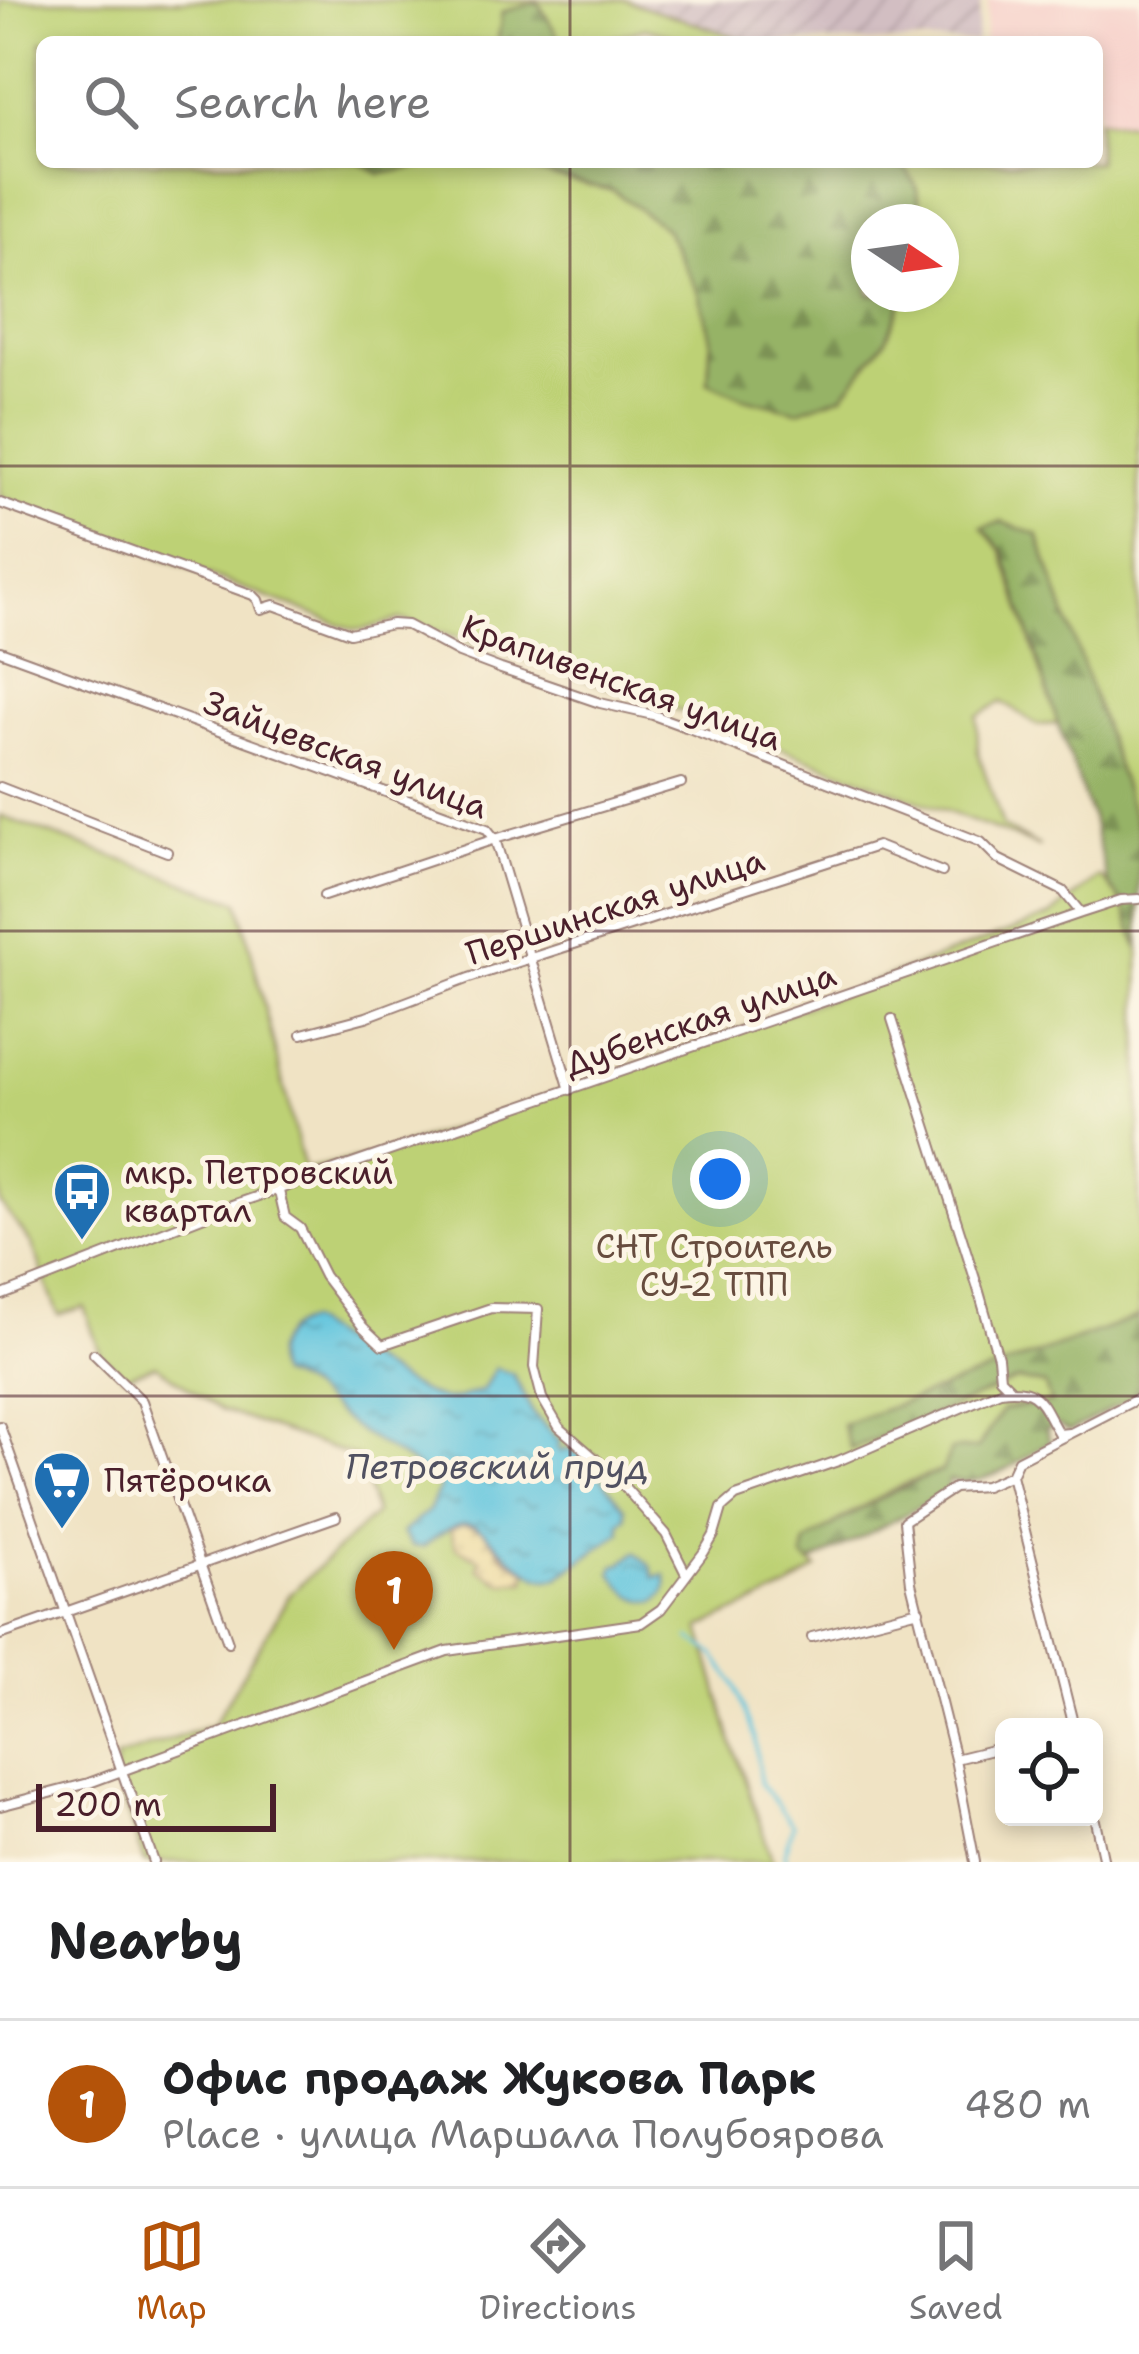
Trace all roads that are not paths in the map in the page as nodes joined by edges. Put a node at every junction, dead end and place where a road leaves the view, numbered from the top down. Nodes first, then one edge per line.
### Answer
1 (0, 503) edge
2 (0, 651) edge
3 (681, 783) dead end
4 (0, 787) edge
5 (495, 838) junction
6 (167, 852) dead end
7 (942, 872) dead end
8 (324, 896) dead end
9 (1139, 899) edge
10 (1081, 913) junction
11 (531, 958) junction
12 (892, 1019) dead end
13 (302, 1034) dead end
14 (570, 1090) junction
15 (278, 1191) junction
16 (0, 1295) edge
17 (94, 1354) dead end
18 (1012, 1389) junction
19 (1139, 1398) edge
20 (0, 1426) edge
21 (1069, 1433) junction
22 (1011, 1475) junction
23 (336, 1516) dead end
24 (200, 1566) junction
25 (686, 1574) junction
26 (919, 1610) junction
27 (66, 1611) junction
28 (0, 1635) edge
29 (812, 1637) dead end
30 (228, 1642) dead end
31 (1072, 1718) edge
32 (995, 1749) edge
33 (955, 1759) junction
34 (123, 1770) junction
35 (0, 1806) edge
36 (1096, 1826) edge
37 (154, 1862) edge
38 (975, 1862) edge
39 (1104, 1862) edge

1 - 10 street, Крапивенская улица
2 - 5 street, Зайцевская улица
3 - 5 street
4 - 6 street
5 - 8 street
5 - 11 street, Зайцевская улица
7 - 11 street, Першинская улица
9 - 10 street, Дубенская улица
10 - 14 street, Дубенская улица
11 - 13 street, Першинская улица
11 - 14 street, Зайцевская улица
12 - 18 street
14 - 15 street, Дубенская улица
15 - 16 street, Дубенская улица
15 - 25 street
17 - 24 street
18 - 21 street
18 - 25 street
19 - 21 street
20 - 27 street
21 - 22 street
22 - 26 street
22 - 31 street
23 - 24 street
24 - 27 street
24 - 30 street
25 - 34 street
26 - 29 street
26 - 33 street
27 - 28 street
27 - 34 street
32 - 33 street
33 - 38 street
34 - 35 street
34 - 37 street
36 - 39 street

